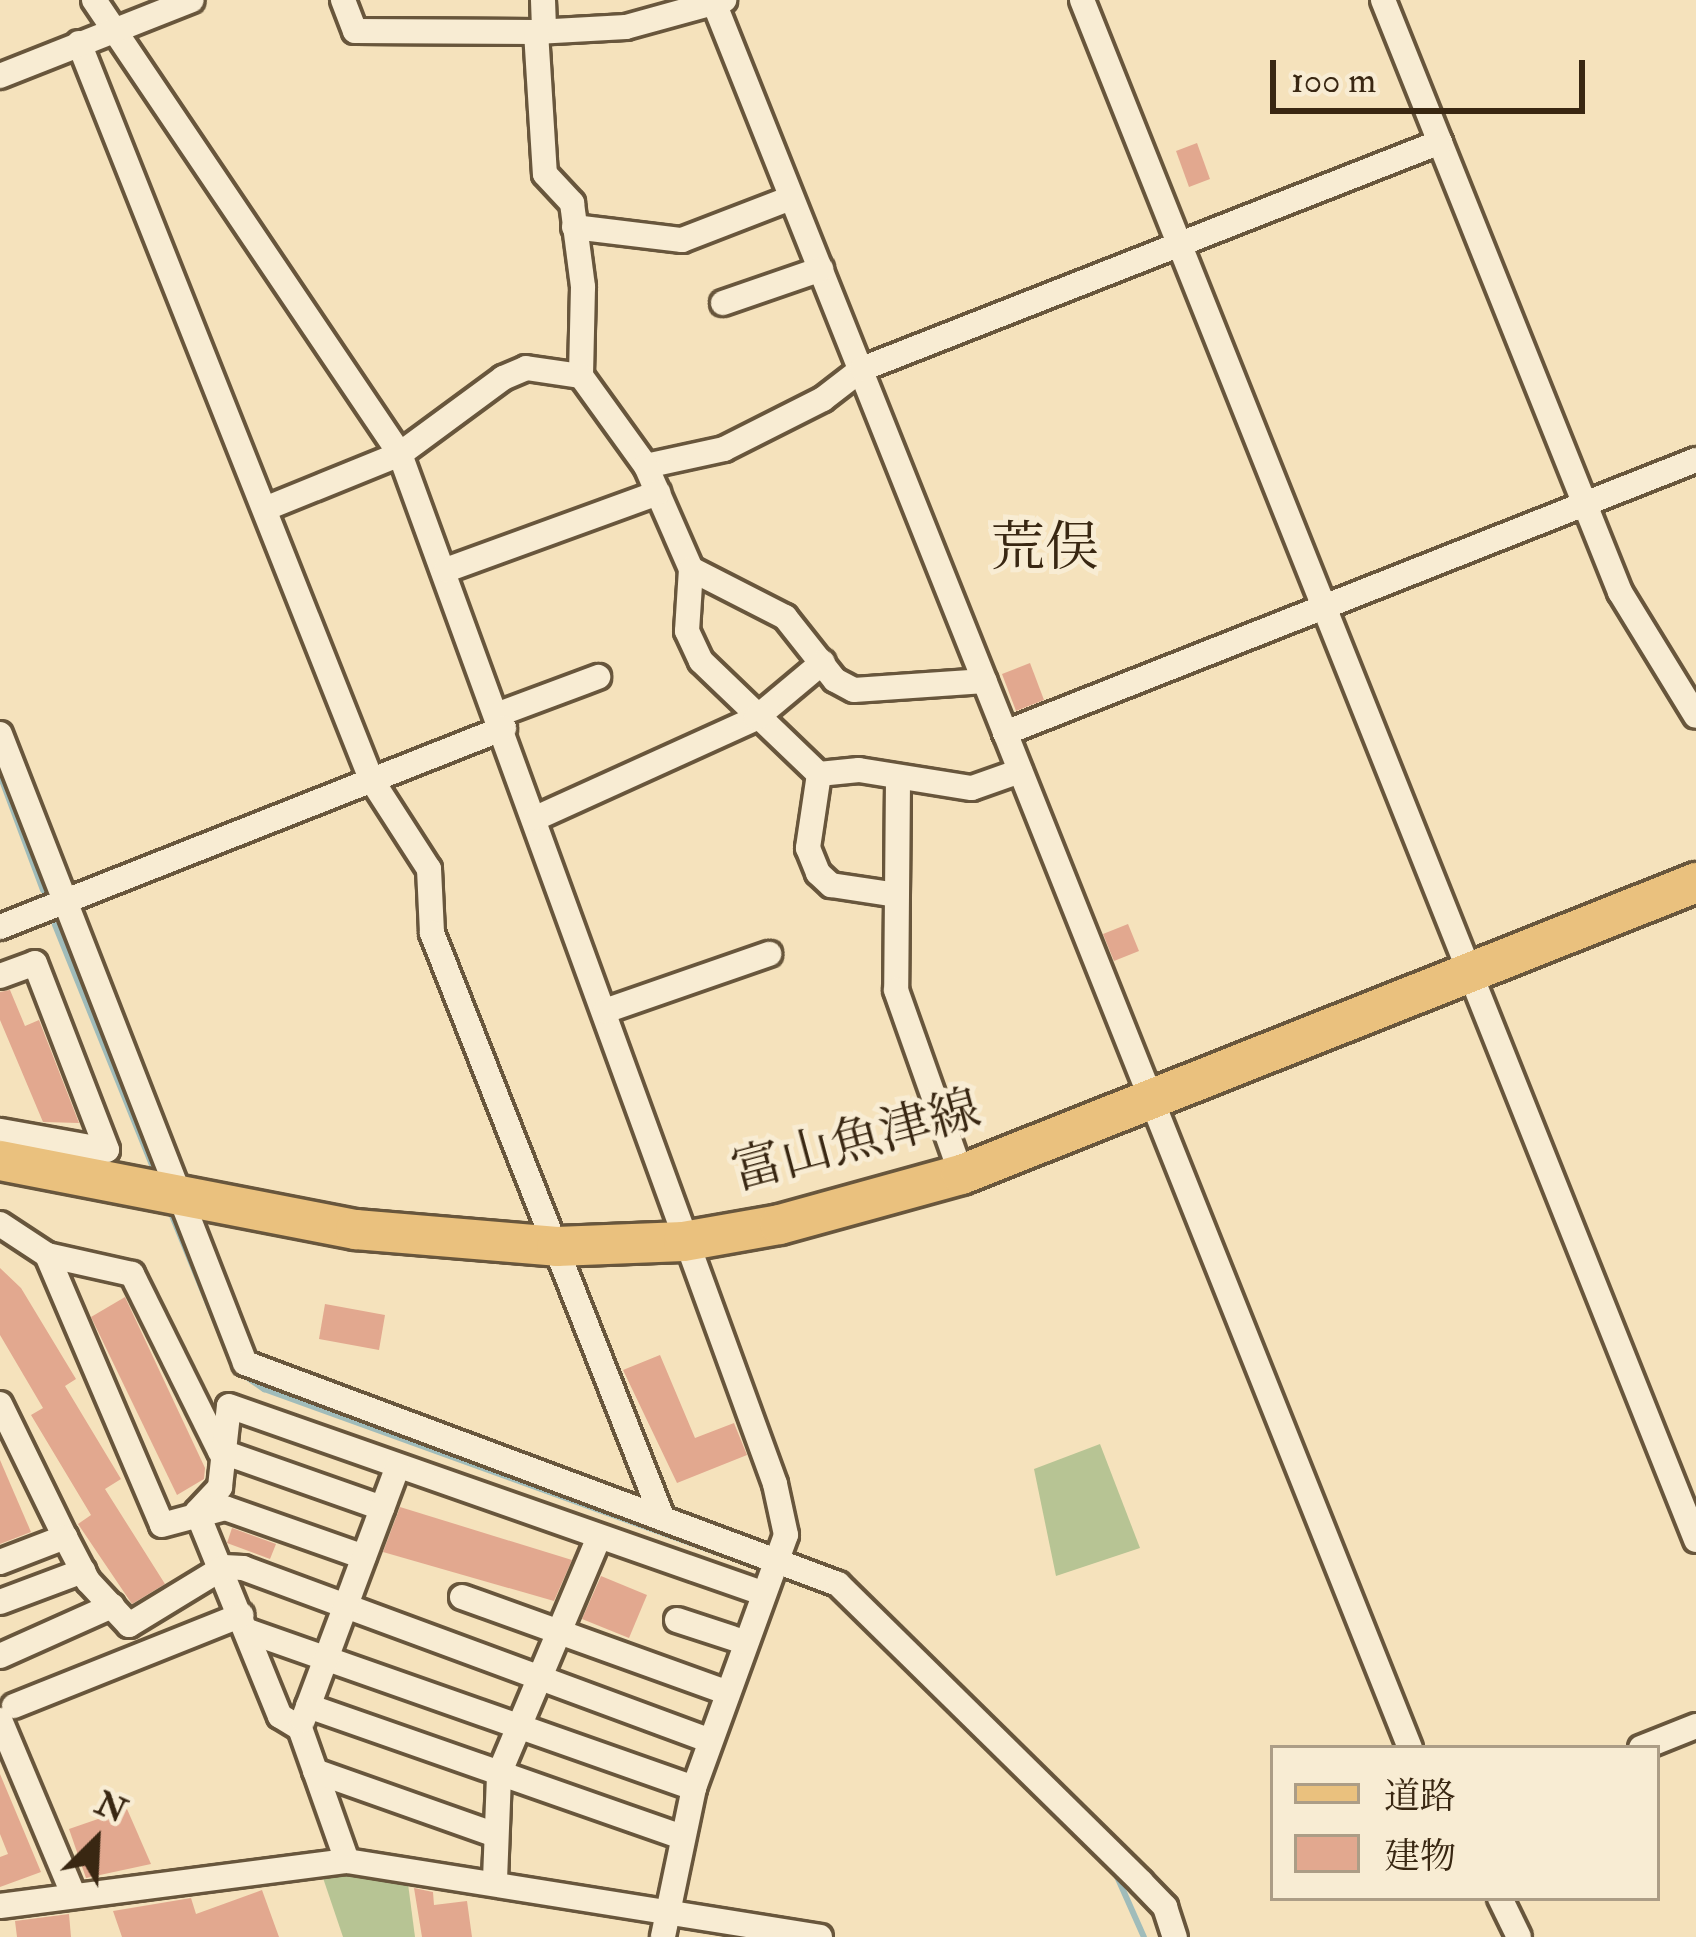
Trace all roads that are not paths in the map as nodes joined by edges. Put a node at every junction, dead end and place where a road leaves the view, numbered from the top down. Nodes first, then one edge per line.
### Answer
1 (94, 0) edge
2 (193, 0) edge
3 (343, 0) edge
4 (543, 0) edge
5 (1082, 0) edge
6 (1383, 0) edge
7 (717, 1) edge
8 (114, 30) junction
9 (540, 32) junction
10 (80, 43) junction
11 (0, 76) edge
12 (1440, 142) junction
13 (791, 198) junction
14 (574, 227) junction
15 (1181, 246) junction
16 (821, 269) junction
17 (723, 304) dead end
18 (862, 369) junction
19 (580, 376) junction
20 (400, 454) junction
21 (1696, 460) edge
22 (646, 466) junction
23 (658, 493) junction
24 (1583, 505) junction
25 (267, 508) junction
26 (691, 569) junction
27 (446, 570) junction
28 (1325, 609) junction
29 (824, 662) junction
30 (598, 677) dead end
31 (985, 681) junction
32 (1696, 716) edge
33 (755, 718) junction
34 (502, 721) junction
35 (0, 734) edge
36 (1005, 734) junction
37 (1020, 771) junction
38 (819, 774) junction
39 (371, 778) junction
40 (898, 781) junction
41 (536, 818) junction
42 (1696, 882) edge
43 (896, 895) junction
44 (64, 902) junction
45 (0, 927) edge
46 (769, 954) dead end
47 (1472, 974) junction
48 (0, 976) edge
49 (605, 1011) junction
50 (1156, 1097) junction
51 (0, 1130) edge
52 (0, 1160) edge
53 (109, 1167) junction
54 (961, 1174) junction
55 (184, 1197) junction
56 (0, 1224) edge
57 (682, 1240) junction
58 (556, 1246) junction
59 (47, 1256) junction
60 (0, 1405) edge
61 (220, 1451) junction
62 (398, 1466) junction
63 (382, 1508) junction
64 (197, 1512) junction
65 (662, 1517) junction
66 (65, 1537) junction
67 (598, 1540) junction
68 (1696, 1540) edge
69 (364, 1557) junction
70 (779, 1558) junction
71 (0, 1562) edge
72 (224, 1567) junction
73 (83, 1571) junction
74 (762, 1593) junction
75 (462, 1597) dead end
76 (0, 1602) edge
77 (347, 1604) junction
78 (112, 1606) junction
79 (677, 1620) dead end
80 (245, 1623) junction
81 (559, 1632) junction
82 (744, 1642) junction
83 (0, 1656) edge
84 (328, 1657) junction
85 (539, 1679) junction
86 (726, 1692) junction
87 (7, 1713) edge
88 (304, 1717) junction
89 (1696, 1726) edge
90 (519, 1727) junction
91 (710, 1741) junction
92 (1409, 1745) edge
93 (1648, 1745) edge
94 (315, 1771) junction
95 (499, 1774) junction
96 (694, 1788) junction
97 (496, 1835) junction
98 (682, 1837) junction
99 (347, 1861) junction
100 (495, 1880) junction
101 (73, 1894) junction
102 (1501, 1901) edge
103 (0, 1906) edge
104 (664, 1926) edge
105 (820, 1937) edge
106 (1175, 1937) edge
107 (1519, 1937) edge

1 - 8 street
2 - 8 street
3 - 9 street
4 - 9 street
5 - 15 street
6 - 12 street
7 - 9 street
7 - 13 street
8 - 10 street
8 - 20 street
9 - 14 street
10 - 11 street
10 - 25 street
12 - 15 street
12 - 24 street
13 - 14 street
13 - 16 street
14 - 19 street
15 - 18 street
15 - 28 street
16 - 17 street
16 - 18 street
18 - 22 street
18 - 31 street
19 - 20 street
19 - 22 street
20 - 25 street
20 - 27 street
21 - 24 street
22 - 23 street
23 - 26 street
23 - 27 street
24 - 28 street
24 - 32 street
25 - 39 street
26 - 29 street
26 - 33 street
27 - 34 street
28 - 36 street
28 - 47 street
29 - 31 street
29 - 33 street
30 - 34 street
31 - 36 street
33 - 38 street
33 - 41 street
34 - 39 street
34 - 41 street
35 - 44 street
36 - 37 street
37 - 40 street
37 - 50 street
38 - 40 street
38 - 43 street
39 - 44 street
39 - 58 street
40 - 43 street
41 - 49 street
42 - 47 main road, 富山魚津線
43 - 54 street
44 - 45 street
44 - 55 street
46 - 49 street
47 - 50 main road, 富山魚津線
47 - 68 street
48 - 53 street
49 - 57 street
50 - 54 main road, 富山魚津線
50 - 92 street
51 - 53 street
52 - 53 main road, 富山魚津線
53 - 55 main road, 富山魚津線
54 - 57 main road, 富山魚津線
55 - 58 main road, 富山魚津線
55 - 65 street
56 - 59 street
57 - 58 main road, 富山魚津線
57 - 70 street
58 - 65 street
59 - 61 street
59 - 64 street
60 - 66 street
61 - 62 street
61 - 63 street
61 - 64 street
62 - 63 street
62 - 67 street
63 - 69 street
64 - 69 street
64 - 72 street
65 - 70 street
66 - 71 street
66 - 73 street
67 - 74 street
67 - 81 street
69 - 77 street
70 - 74 street
70 - 106 street
72 - 77 street
72 - 78 street
72 - 80 street
73 - 76 street
73 - 78 street
74 - 82 street
75 - 81 street
77 - 84 street
77 - 85 street
78 - 83 street
79 - 82 street
80 - 84 street
80 - 87 street
80 - 88 street
81 - 85 street
81 - 86 street
82 - 86 street
84 - 88 street
84 - 90 street
85 - 90 street
85 - 91 street
86 - 91 street
87 - 101 street
88 - 94 street
88 - 95 street
89 - 93 street
90 - 95 street
90 - 96 street
91 - 96 street
94 - 97 street
94 - 99 street
95 - 97 street
95 - 98 street
96 - 98 street
97 - 100 street
98 - 104 street
99 - 100 street
99 - 101 street
100 - 104 street
101 - 103 street
102 - 107 street
104 - 105 street

